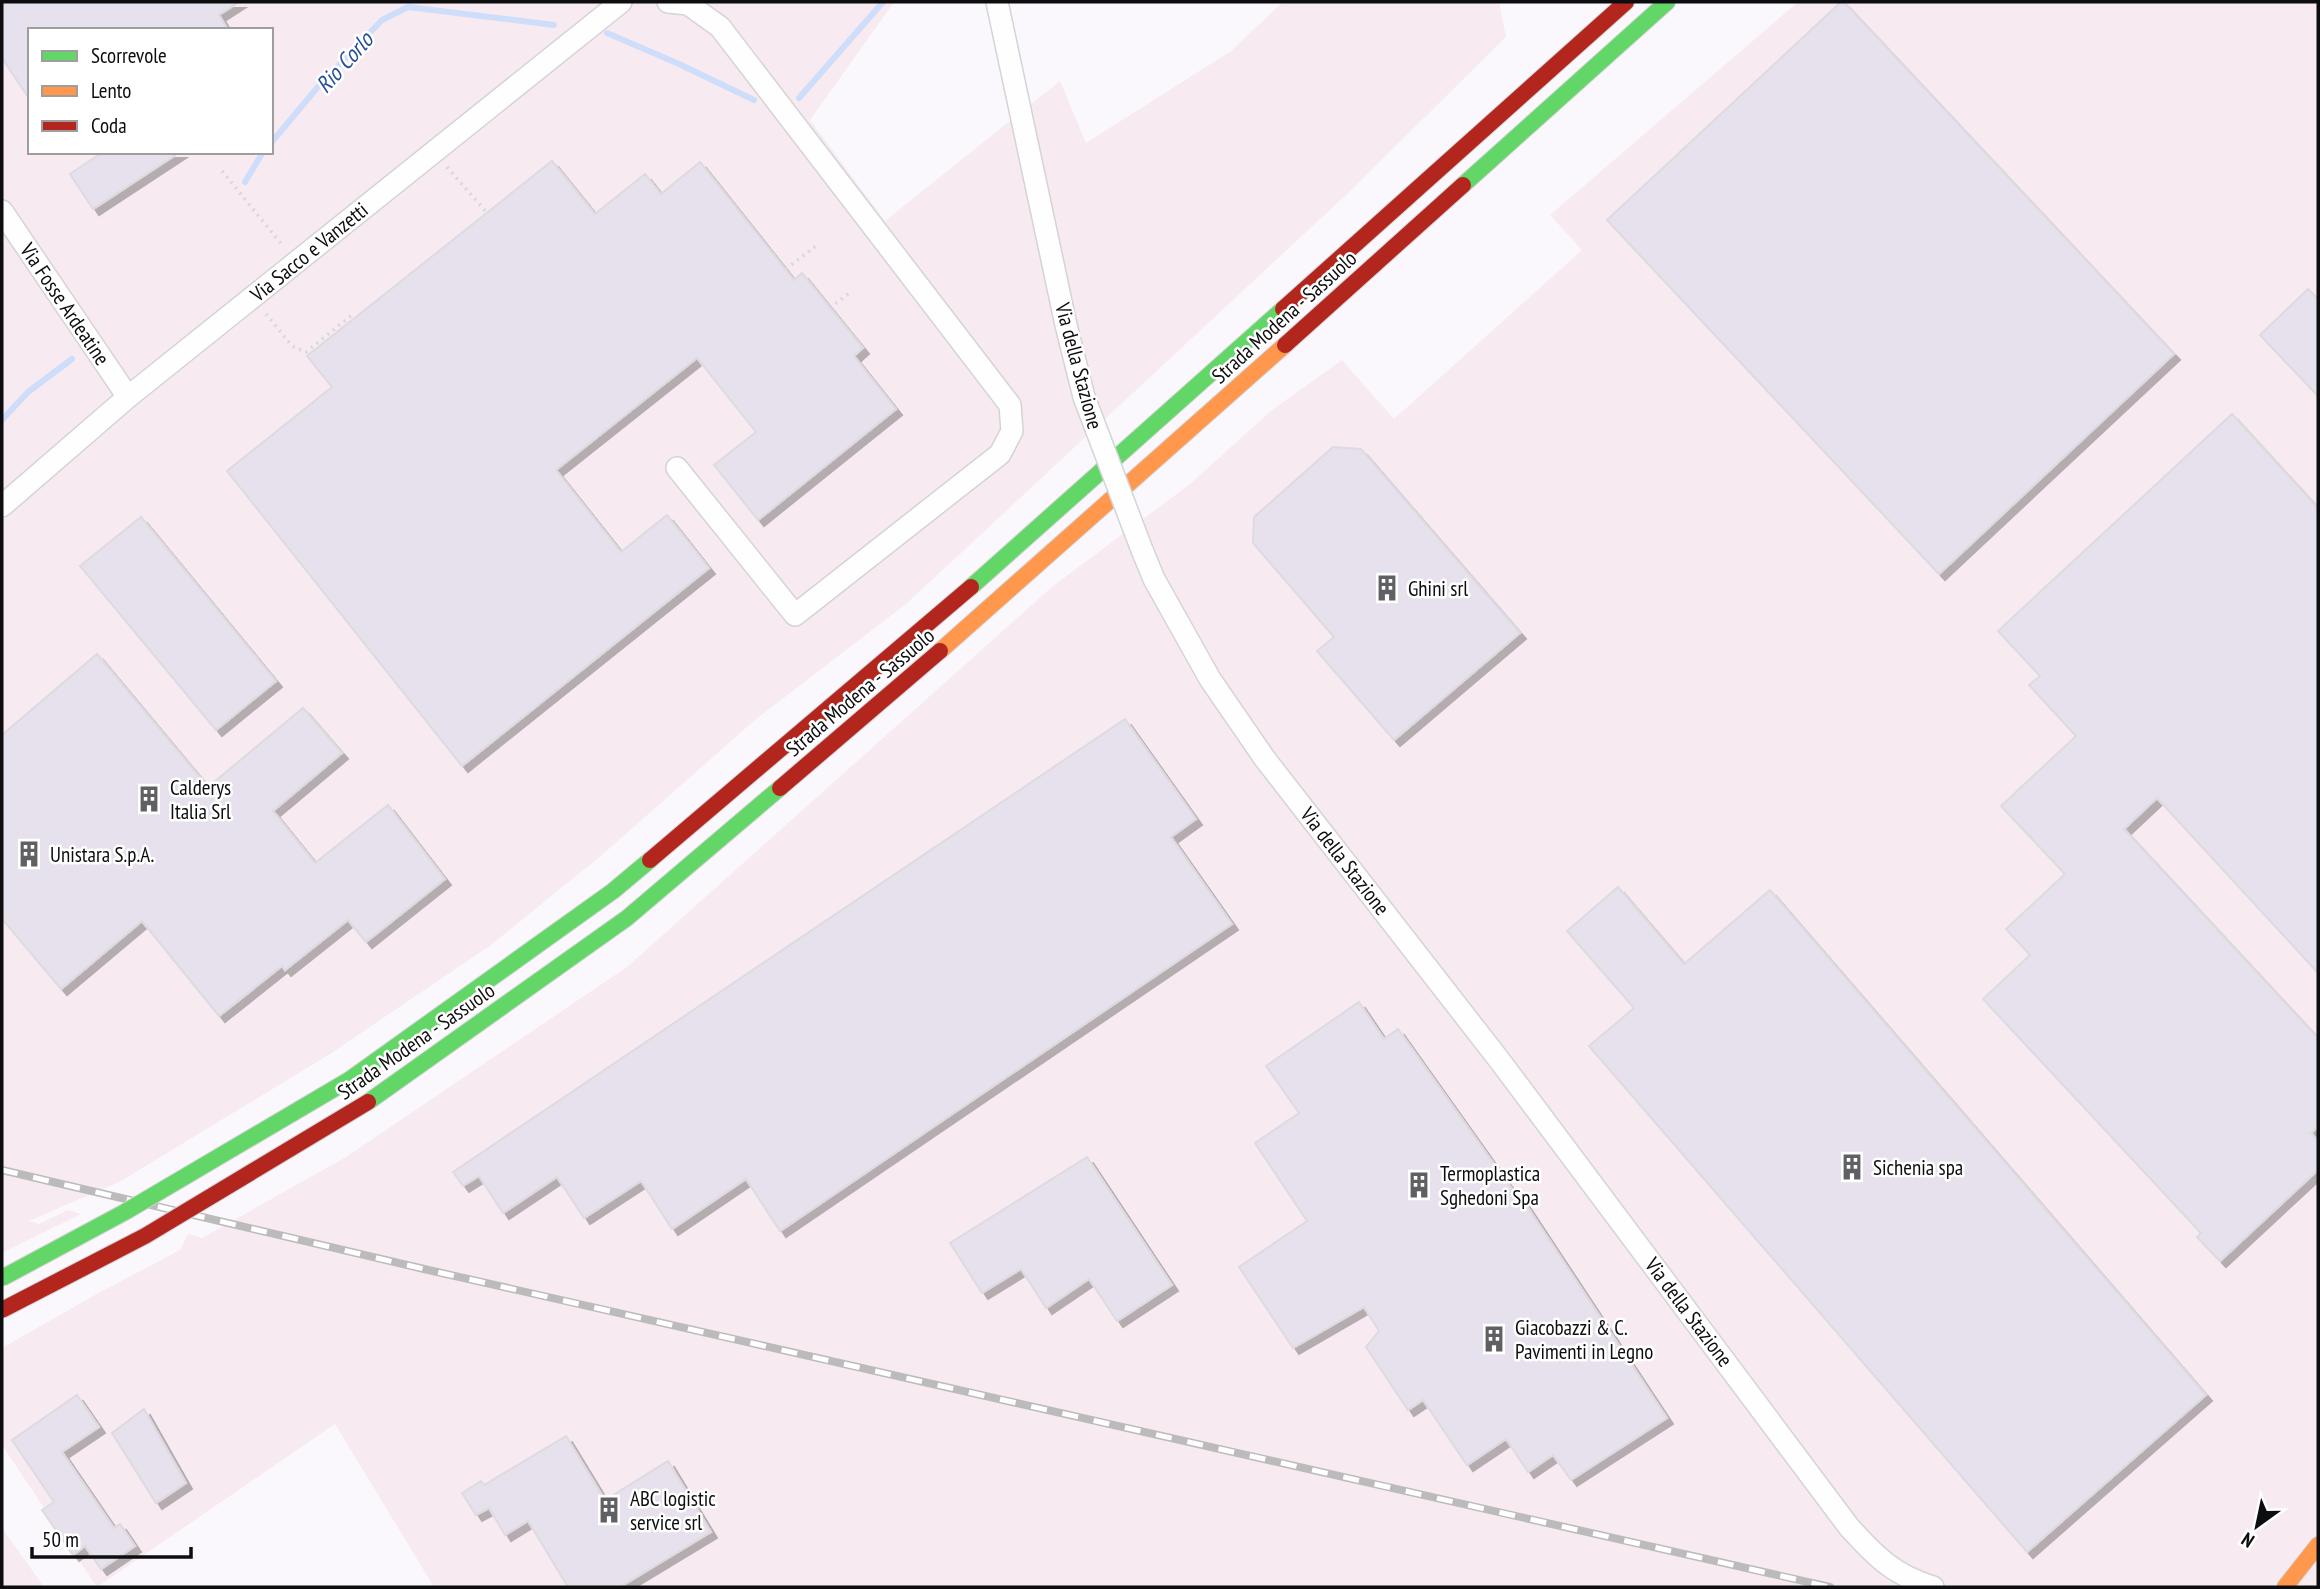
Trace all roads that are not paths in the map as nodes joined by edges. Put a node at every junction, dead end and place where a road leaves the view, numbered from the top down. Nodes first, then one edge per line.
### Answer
1 (621, 2) edge
2 (715, 2) edge
3 (997, 2) edge
4 (1626, 2) edge
5 (1667, 2) edge
6 (681, 3) edge
7 (720, 27) junction
8 (2, 211) edge
9 (128, 397) junction
10 (677, 468) dead end
11 (2, 506) edge
12 (2, 1278) edge
13 (2, 1310) edge
14 (2318, 1545) edge
15 (1933, 1587) edge
16 (2284, 1587) edge

1 - 9 street, Via Sacco e Vanzetti
2 - 7 street
3 - 15 street, Via della Stazione, bridge
4 - 12 main road, Strada Modena - Sassuolo, bridge
5 - 13 main road, Strada Modena - Sassuolo, bridge
6 - 7 street
7 - 10 street
8 - 9 street, Via Fosse Ardeatine
9 - 11 street, Via Sacco e Vanzetti
14 - 16 main road

